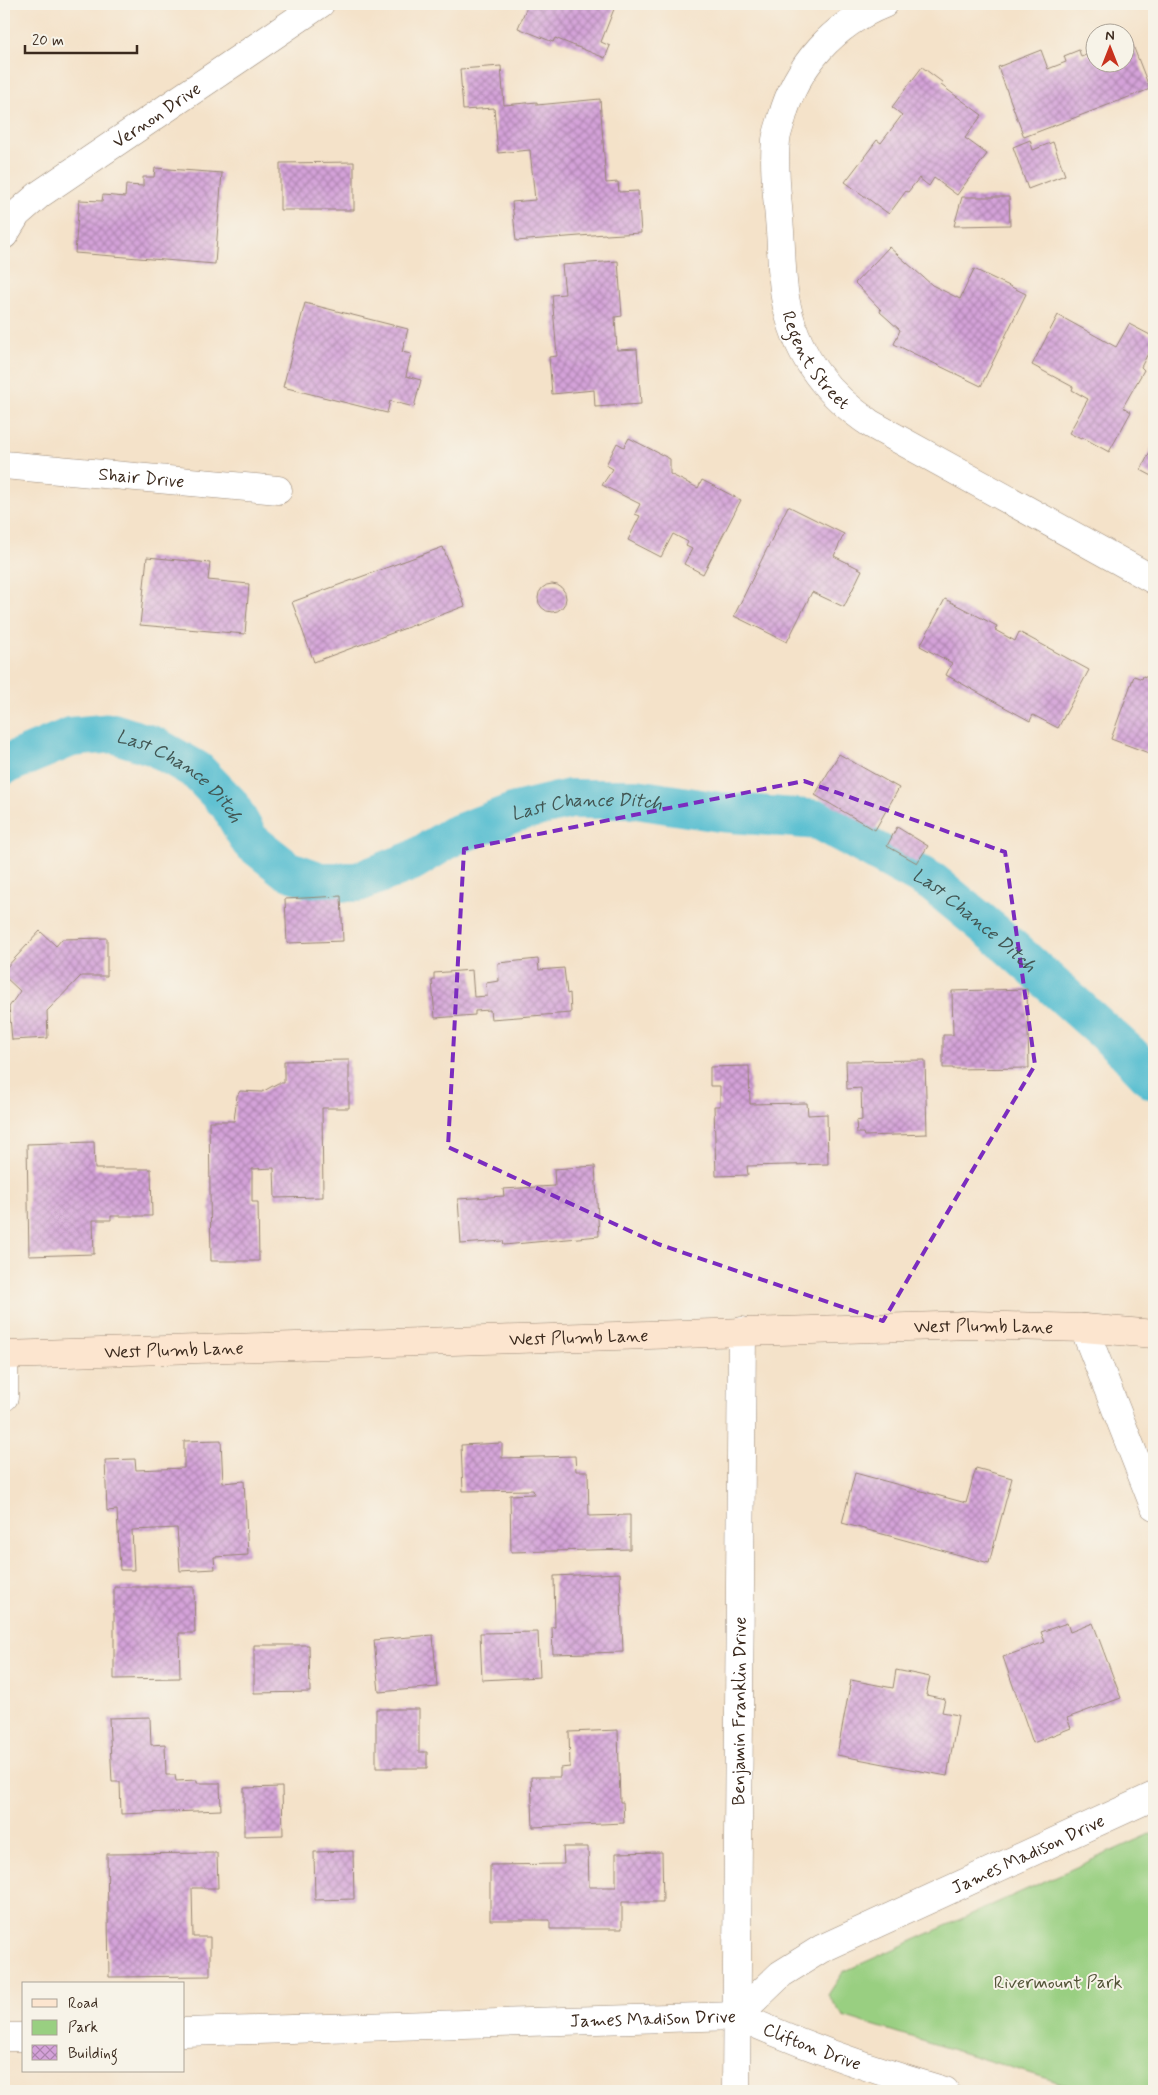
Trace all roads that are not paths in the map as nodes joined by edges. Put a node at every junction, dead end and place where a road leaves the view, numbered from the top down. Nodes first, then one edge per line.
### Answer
1 (320, 4) edge
2 (884, 4) edge
3 (4, 235) edge
4 (4, 465) edge
5 (278, 490) dead end
6 (1154, 580) edge
7 (1084, 1328) junction
8 (742, 1331) junction
9 (1154, 1334) edge
10 (4, 1355) edge
11 (4, 1398) edge
12 (1154, 1506) edge
13 (1154, 1796) edge
14 (737, 2016) junction
15 (185, 2032) edge
16 (4, 2037) edge
17 (22, 2037) edge
18 (736, 2091) edge
19 (945, 2091) edge

1 - 3 street, Vernon Drive
2 - 6 street, Regent Street
4 - 5 street, Shair Drive
7 - 8 main road, West Plumb Lane
7 - 9 main road, West Plumb Lane
7 - 12 street
8 - 10 main road, West Plumb Lane
8 - 14 street, Benjamin Franklin Drive
10 - 11 street
13 - 14 street, James Madison Drive
14 - 15 street, James Madison Drive
14 - 18 street, Benjamin Franklin Drive
14 - 19 street, Clifton Drive
16 - 17 street

